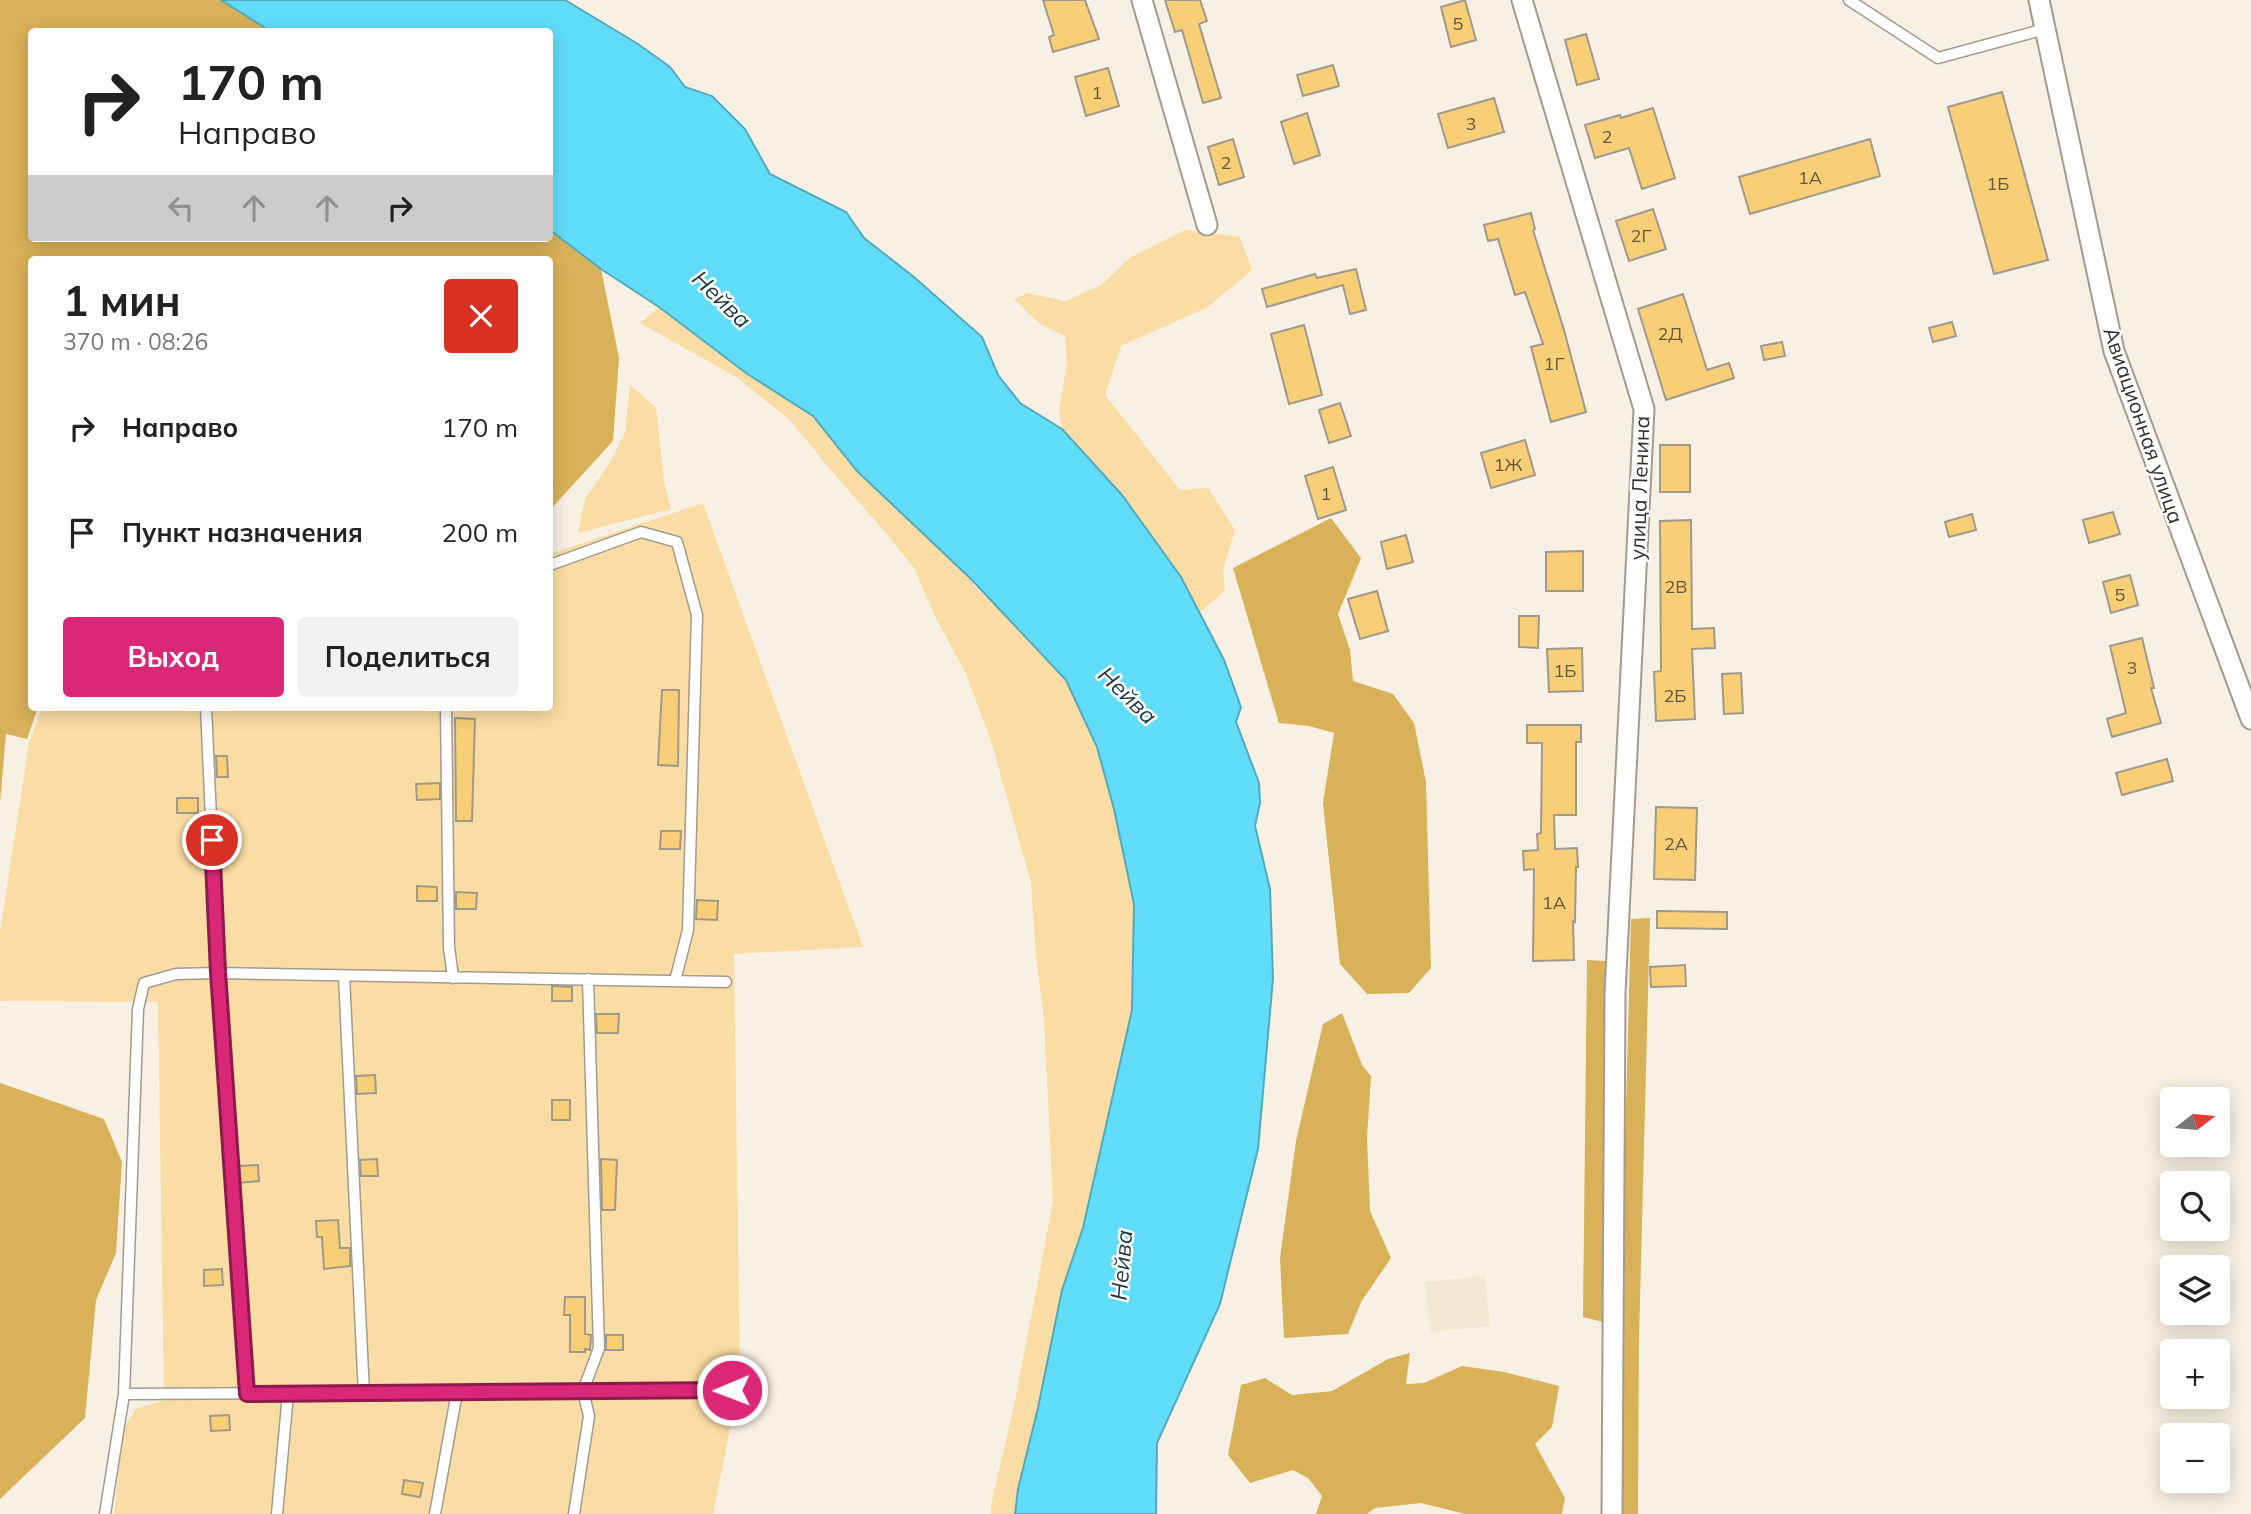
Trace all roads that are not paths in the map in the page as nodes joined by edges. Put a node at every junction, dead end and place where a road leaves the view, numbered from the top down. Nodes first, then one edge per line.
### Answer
1 (1142, 0) edge
2 (1522, 0) edge
3 (1849, 0) edge
4 (2039, 0) edge
5 (2045, 29) junction
6 (1207, 225) dead end
7 (553, 564) edge
8 (206, 711) edge
9 (446, 711) edge
10 (2251, 719) edge
11 (218, 972) junction
12 (344, 976) junction
13 (453, 978) junction
14 (588, 979) junction
15 (675, 981) junction
16 (726, 982) dead end
17 (732, 1390) dead end
18 (583, 1391) junction
19 (457, 1392) junction
20 (124, 1394) junction
21 (247, 1394) junction
22 (288, 1394) junction
23 (364, 1394) junction
24 (105, 1514) edge
25 (277, 1514) edge
26 (435, 1514) edge
27 (574, 1514) edge
28 (1612, 1514) edge

1 - 6 street
2 - 28 street, улица Ленина
3 - 5 lane
4 - 5 street, Авиационная улица
5 - 10 street, Авиационная улица
7 - 15 lane
8 - 11 lane
9 - 13 lane
11 - 12 lane
11 - 20 lane
11 - 21 lane
12 - 13 lane
12 - 23 lane
13 - 14 lane
14 - 15 lane
14 - 18 lane
15 - 16 lane
17 - 18 lane
18 - 19 lane
18 - 27 lane
19 - 23 lane
19 - 26 lane
20 - 21 lane
20 - 24 lane
21 - 22 lane
22 - 23 lane
22 - 25 lane

